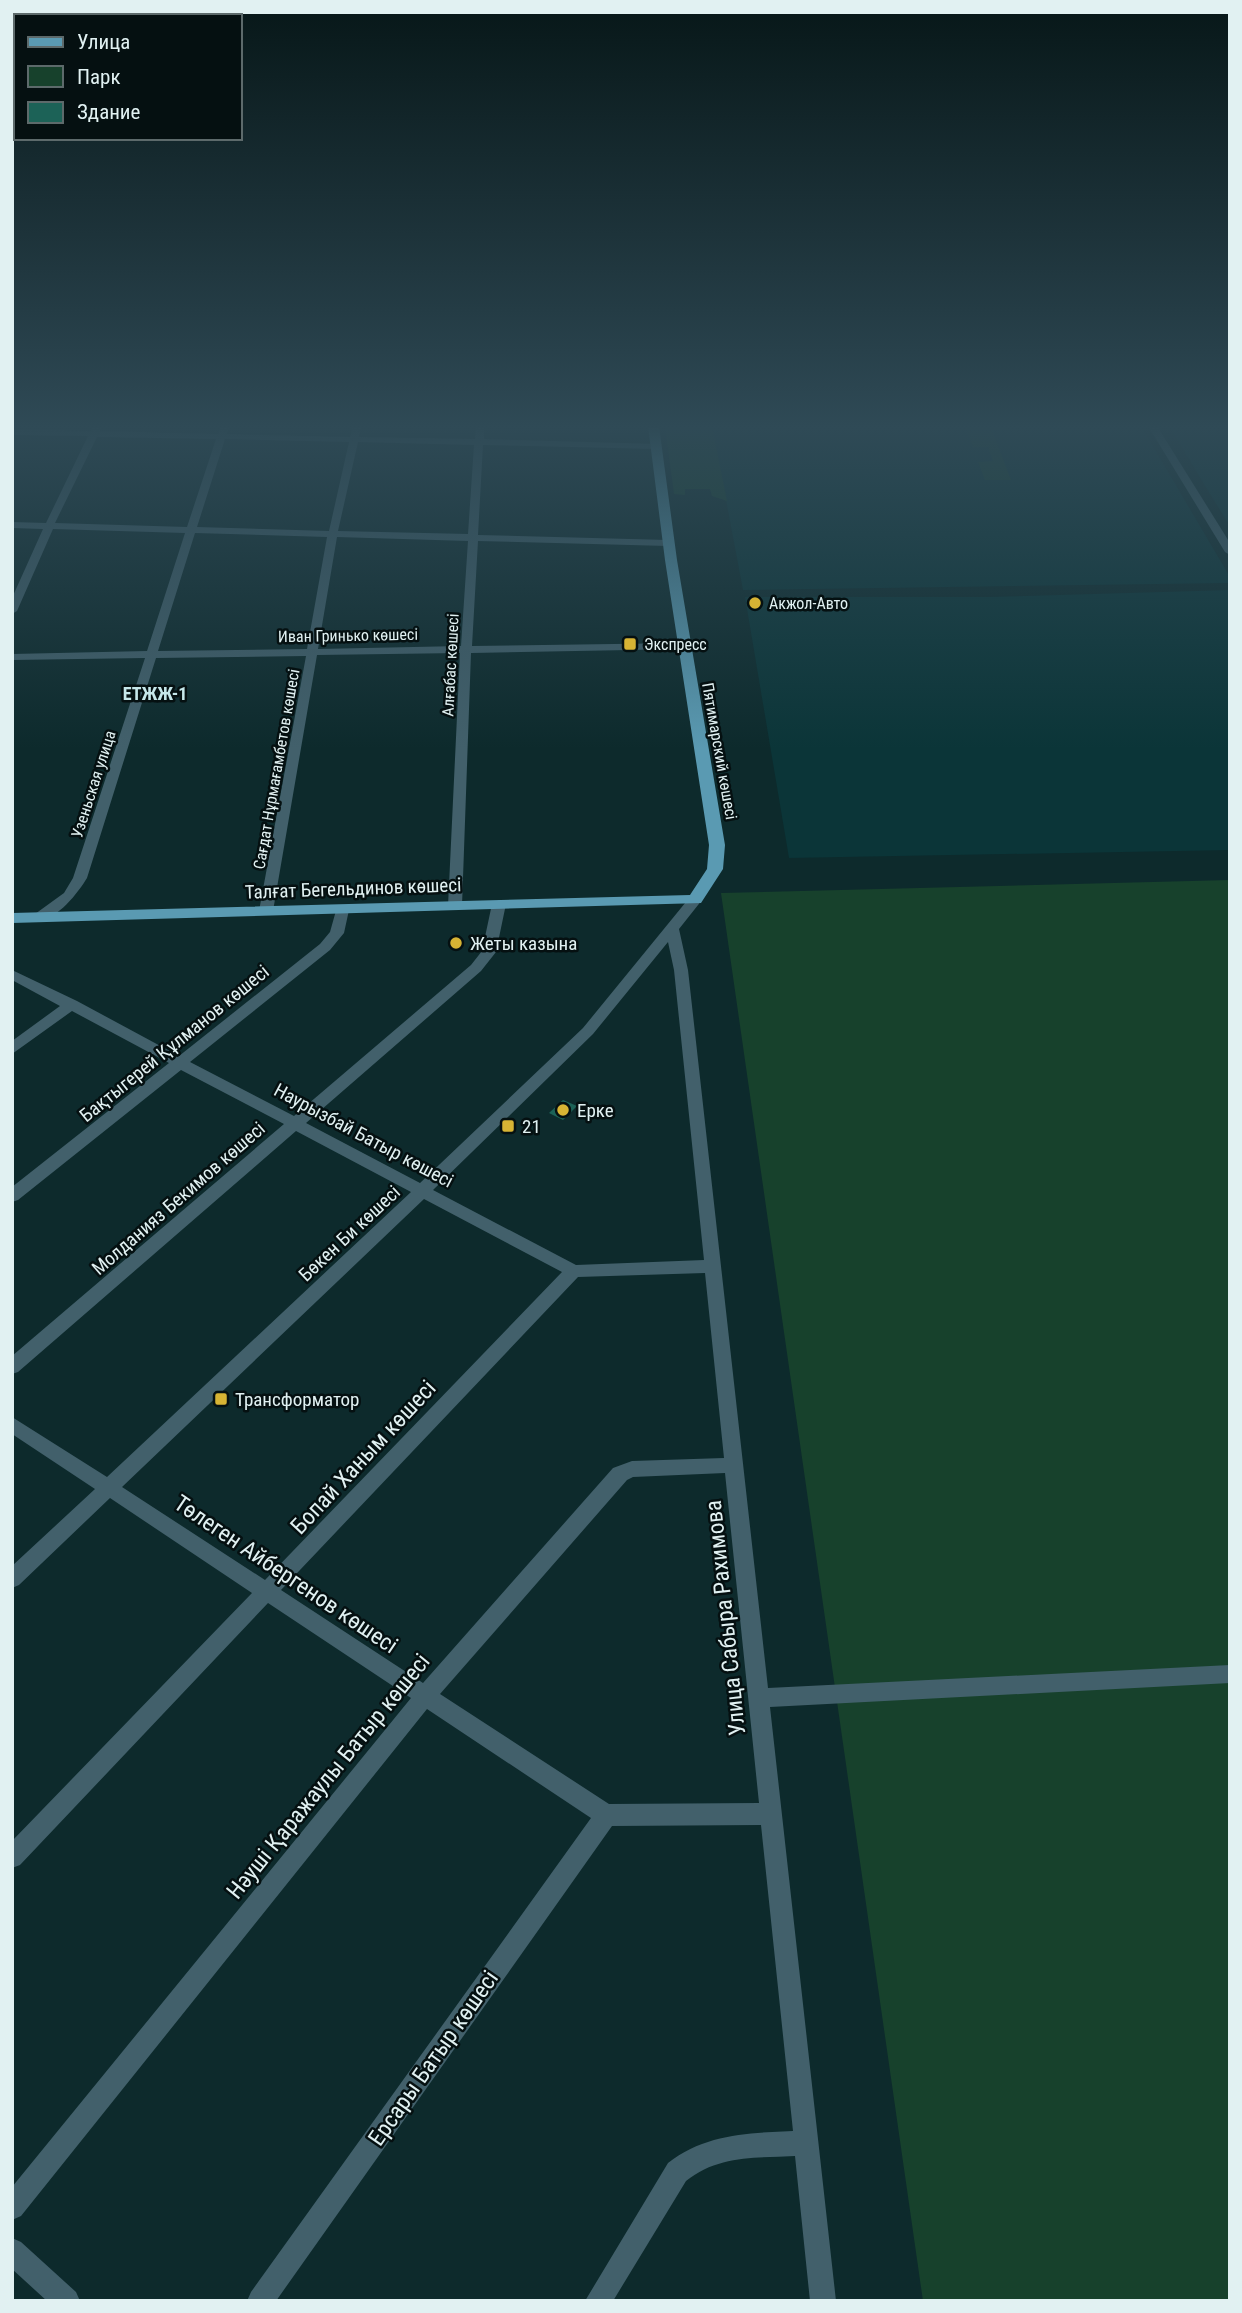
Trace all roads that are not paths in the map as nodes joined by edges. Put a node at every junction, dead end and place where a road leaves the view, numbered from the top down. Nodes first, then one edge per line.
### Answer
1 (333, 533) edge
2 (45, 534) edge
3 (189, 534) edge
4 (355, 534) edge
5 (474, 534) edge
6 (667, 534) edge
7 (1219, 534) edge
8 (474, 539) junction
9 (668, 543) junction
10 (1230, 552) edge
11 (12, 611) edge
12 (684, 646) junction
13 (466, 649) junction
14 (153, 650) junction
15 (312, 652) junction
16 (12, 657) edge
17 (695, 900) junction
18 (499, 904) junction
19 (455, 906) junction
20 (342, 909) junction
21 (267, 911) junction
22 (40, 917) junction
23 (13, 919) edge
24 (673, 931) junction
25 (12, 974) edge
26 (72, 1004) junction
27 (12, 1049) edge
28 (183, 1062) junction
29 (296, 1124) junction
30 (425, 1190) junction
31 (12, 1196) edge
32 (712, 1266) junction
33 (573, 1271) junction
34 (12, 1367) edge
35 (12, 1423) edge
36 (734, 1465) junction
37 (109, 1486) junction
38 (12, 1579) edge
39 (269, 1592) junction
40 (1230, 1674) edge
41 (425, 1696) junction
42 (758, 1698) junction
43 (769, 1814) junction
44 (606, 1815) junction
45 (12, 1857) edge
46 (805, 2143) junction
47 (12, 2207) edge
48 (12, 2251) edge
49 (67, 2301) edge
50 (260, 2301) edge
51 (598, 2301) edge
52 (822, 2301) edge

1 - 15 street, Сағдат Нұрмағамбетов көшесі
2 - 11 street
3 - 14 street, Узеньская улица
4 - 8 street
5 - 8 street, Алғабас көшесі
6 - 9 main road, Пятимарский көшесі
7 - 10 street
8 - 9 street
8 - 13 street, Алғабас көшесі
9 - 12 main road, Пятимарский көшесі
12 - 13 street, Иван Гринько көшесі
12 - 17 main road, Пятимарский көшесі
13 - 15 street, Иван Гринько көшесі
13 - 19 street, Алғабас көшесі
14 - 15 street, Иван Гринько көшесі
14 - 16 street, Иван Гринько көшесі
14 - 22 street, Узеньская улица
15 - 21 street, Сағдат Нұрмағамбетов көшесі
17 - 18 main road, Талғат Бегельдинов көшесі
17 - 24 street, Бөкен Би көшесі
18 - 19 main road, Талғат Бегельдинов көшесі
18 - 29 street, Молданияз Бекимов көшесі
19 - 20 main road, Талғат Бегельдинов көшесі
20 - 21 main road, Талғат Бегельдинов көшесі
20 - 28 street, Бақтыгерей Құлманов көшесі
21 - 22 main road, Талғат Бегельдинов көшесі
22 - 23 main road, Талғат Бегельдинов көшесі
24 - 30 street, Бөкен Би көшесі
24 - 32 street, Улица Сабыра Рахимова
25 - 26 street, Наурызбай Батыр көшесі
26 - 27 street
26 - 28 street, Наурызбай Батыр көшесі
28 - 29 street, Наурызбай Батыр көшесі
28 - 31 street, Бақтыгерей Құлманов көшесі
29 - 30 street, Наурызбай Батыр көшесі
29 - 34 street, Молданияз Бекимов көшесі
30 - 33 street, Наурызбай Батыр көшесі
30 - 37 street, Бөкен Би көшесі
32 - 33 street
32 - 36 street, Улица Сабыра Рахимова
33 - 39 street, Бопай Ханым көшесі
35 - 37 street, Төлеген Айбергенов көшесі
36 - 41 street, Нәуші Қаражаулы Батыр көшесі
36 - 42 street, Улица Сабыра Рахимова
37 - 38 street, Бөкен Би көшесі
37 - 39 street, Төлеген Айбергенов көшесі
39 - 41 street, Төлеген Айбергенов көшесі
39 - 45 street, Бопай Ханым көшесі
40 - 42 street
41 - 44 street, Төлеген Айбергенов көшесі
41 - 47 street, Нәуші Қаражаулы Батыр көшесі
42 - 43 street, Улица Сабыра Рахимова
43 - 44 street
43 - 46 street, Улица Сабыра Рахимова
44 - 50 street, Ерсары Батыр көшесі
46 - 51 street
46 - 52 street, Улица Сабыра Рахимова
48 - 49 street

